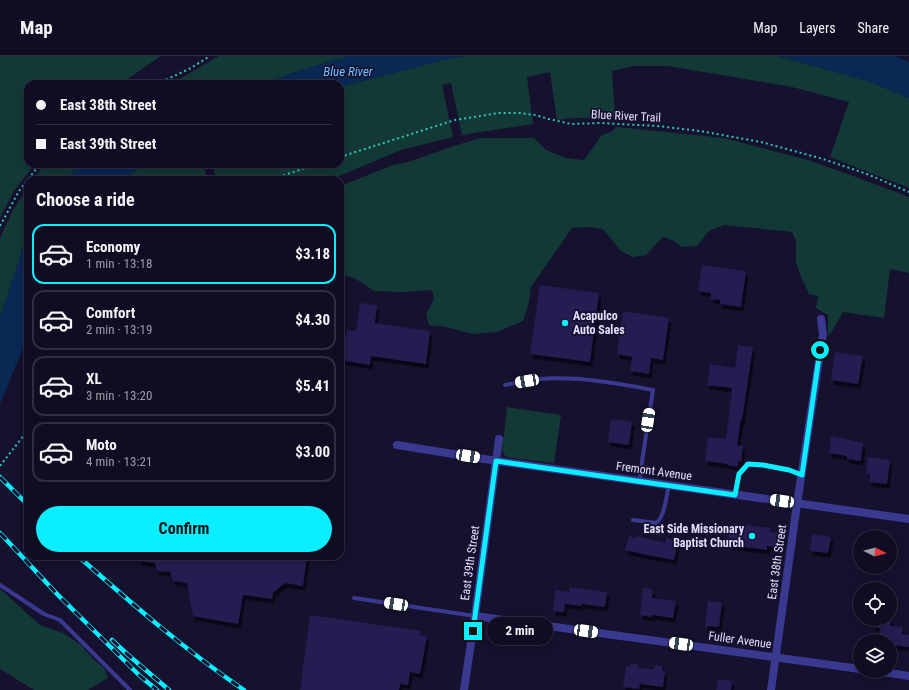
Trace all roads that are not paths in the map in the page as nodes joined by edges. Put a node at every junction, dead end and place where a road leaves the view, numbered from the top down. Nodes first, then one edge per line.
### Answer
1 (821, 319) dead end
2 (505, 385) dead end
3 (499, 439) dead end
4 (397, 445) dead end
5 (496, 461) junction
6 (802, 475) junction
7 (639, 481) junction
8 (669, 485) junction
9 (735, 495) junction
10 (797, 504) junction
11 (909, 519) edge
12 (633, 520) dead end
13 (0, 585) edge
14 (354, 598) dead end
15 (475, 616) junction
16 (776, 657) junction
17 (853, 668) edge
18 (897, 674) edge
19 (909, 676) edge
20 (130, 690) edge
21 (464, 690) edge
22 (771, 690) edge

1 - 6 street, East 38th Street
2 - 7 lane
3 - 5 street, East 39th Street
4 - 5 street, Fremont Avenue
5 - 7 street, Fremont Avenue
5 - 15 street, East 39th Street
6 - 9 lane
6 - 10 street, East 38th Street
7 - 8 street, Fremont Avenue
8 - 9 street, Fremont Avenue
8 - 12 lane
9 - 10 street, Fremont Avenue
10 - 11 street, Fremont Avenue
10 - 16 street, East 38th Street
13 - 20 lane
14 - 15 lane
15 - 16 street, Fuller Avenue
15 - 21 street, East 39th Street
16 - 17 street, Fuller Avenue
16 - 22 street, East 38th Street
18 - 19 street

